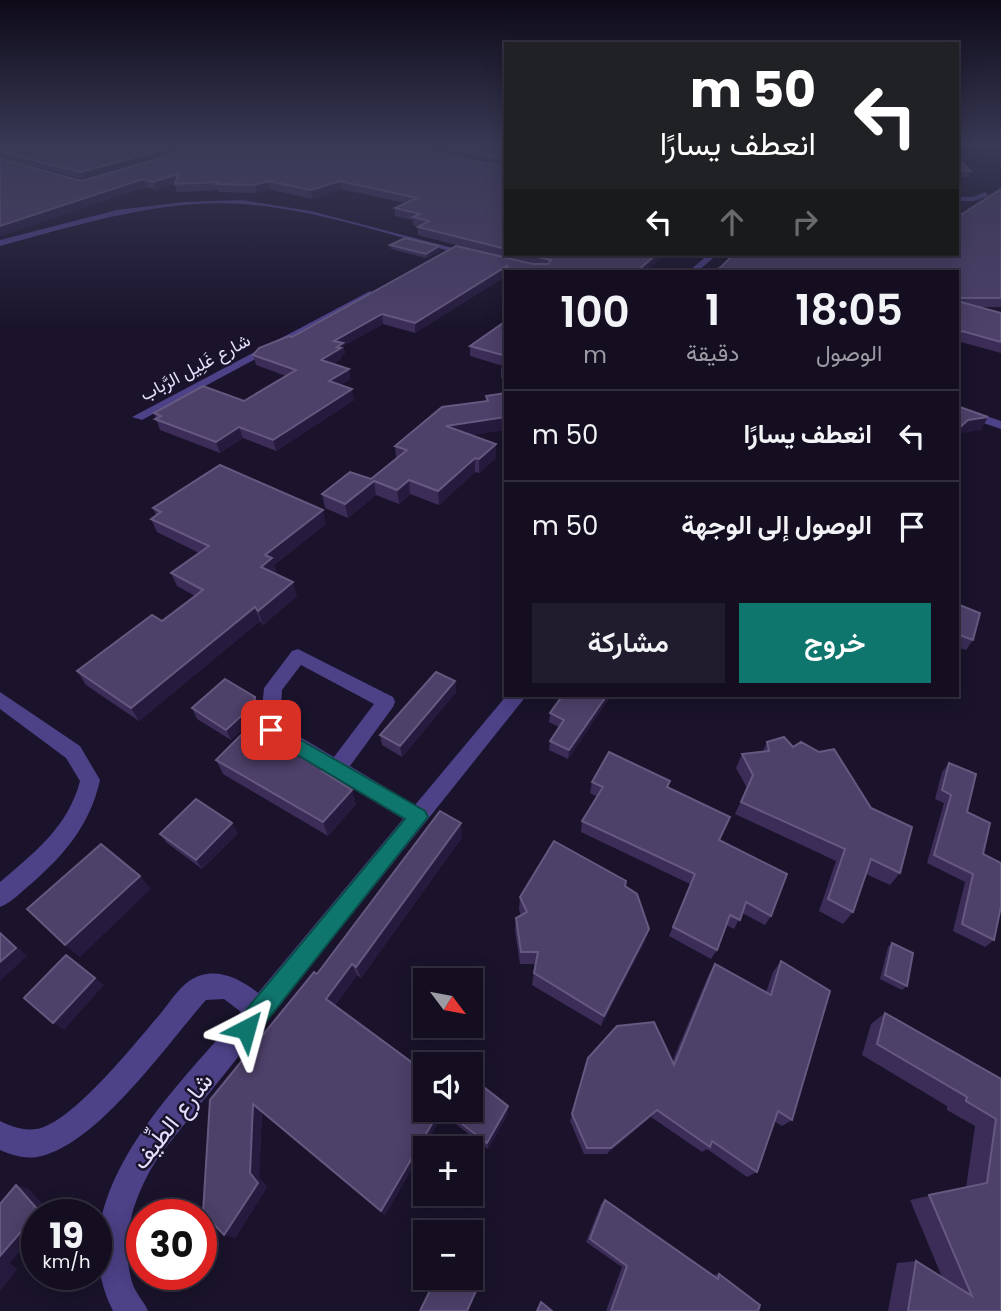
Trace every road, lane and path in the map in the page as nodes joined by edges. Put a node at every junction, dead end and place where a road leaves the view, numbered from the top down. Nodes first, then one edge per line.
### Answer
1 (174, 205) edge
2 (262, 205) edge
3 (0, 243) edge
4 (455, 249) junction
5 (443, 256) edge
6 (480, 256) edge
7 (712, 256) edge
8 (694, 270) edge
9 (382, 288) edge
10 (959, 411) edge
11 (138, 417) dead end
12 (1001, 425) edge
13 (516, 697) edge
14 (0, 699) edge
15 (337, 769) junction
16 (418, 817) junction
17 (0, 896) edge
18 (260, 1012) junction
19 (0, 1135) edge
20 (132, 1311) edge

1 - 3 street
2 - 4 street
4 - 5 street
4 - 6 street
7 - 8 street
9 - 11 street, شارع غَلِيل الرَّباب
10 - 12 street
13 - 16 street, شارع الطِّيف
14 - 17 street
15 - 15 street
15 - 16 street
16 - 18 street, شارع الطِّيف
18 - 19 street
18 - 20 street, شارع الطِّيف

